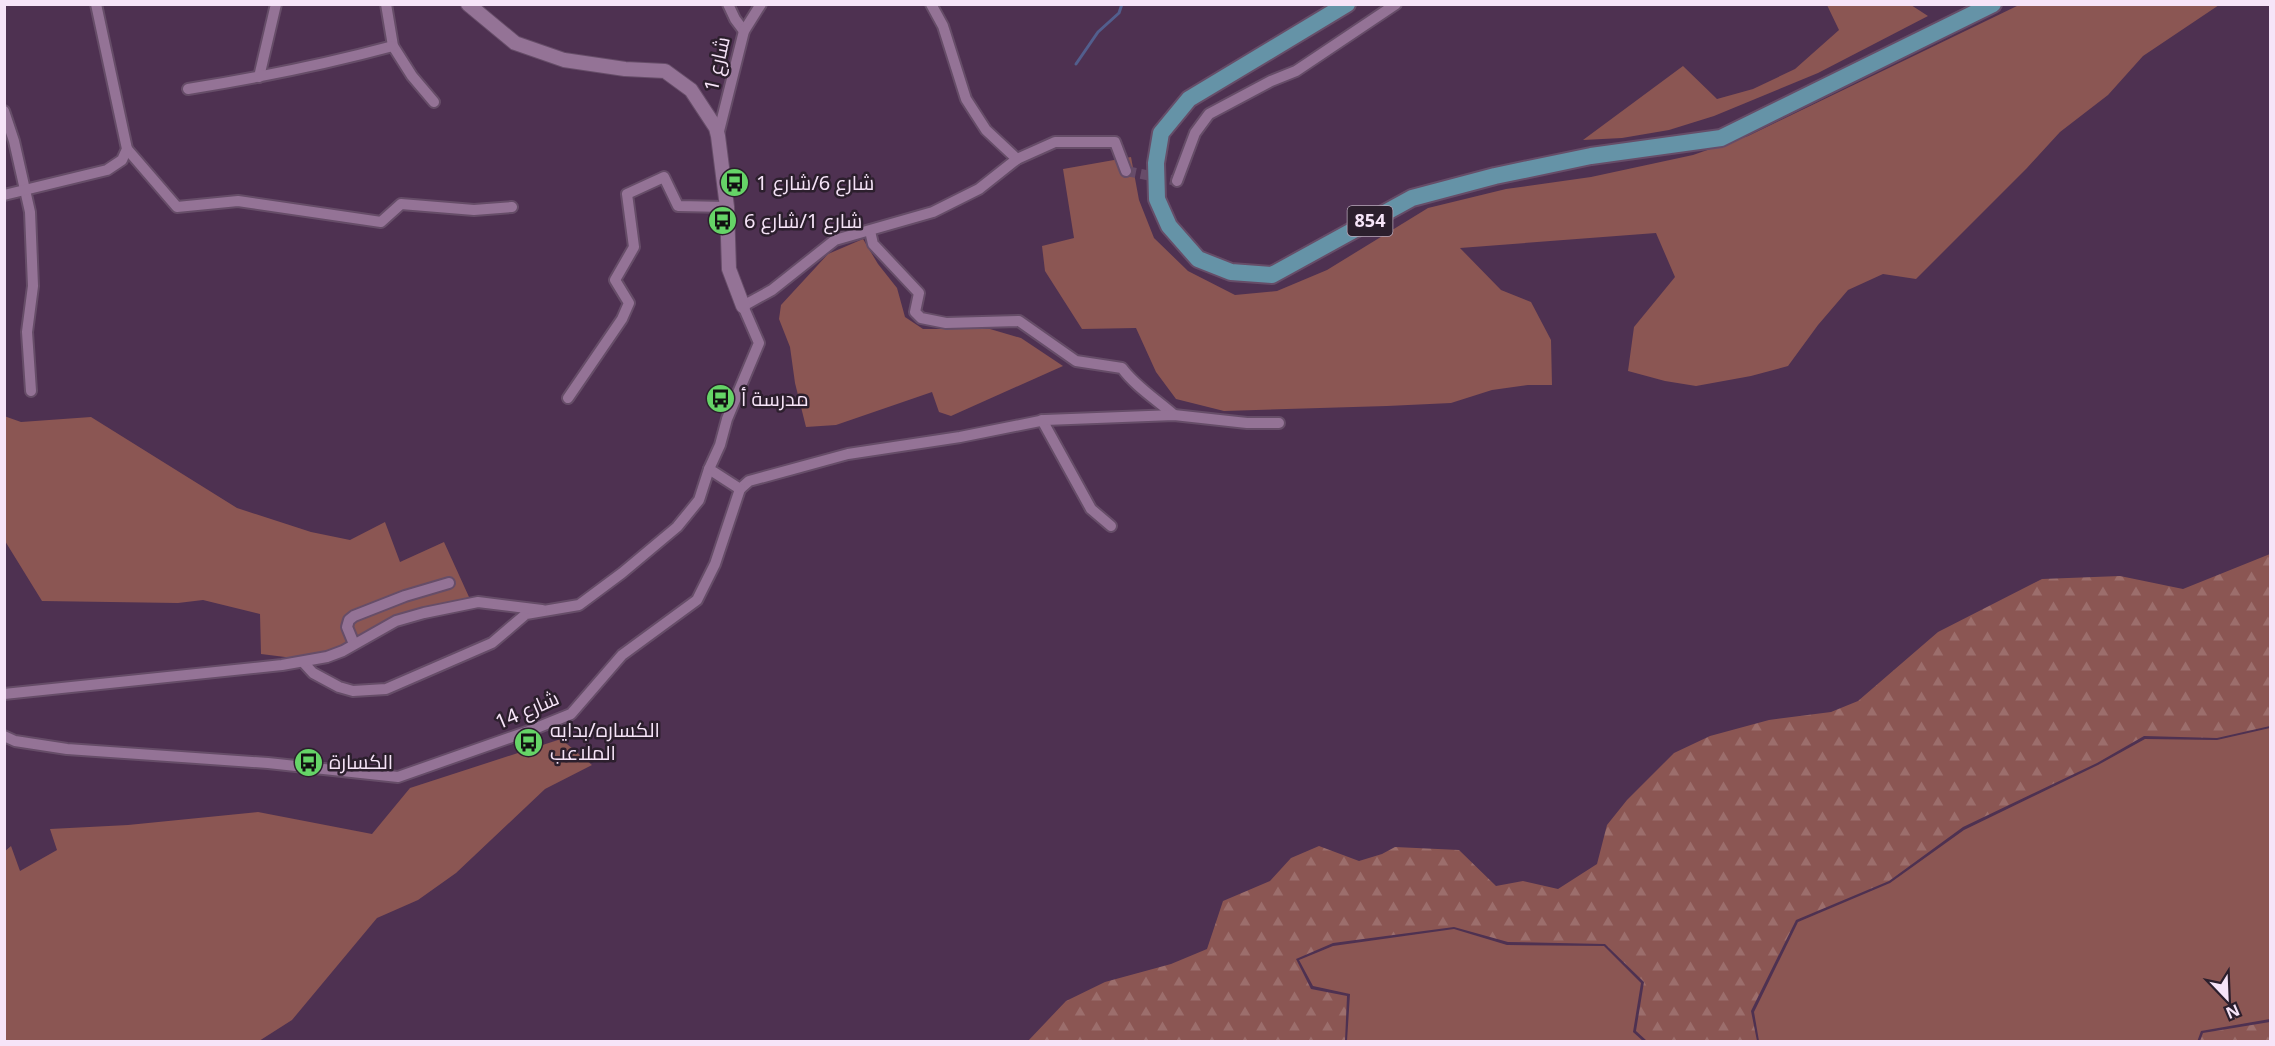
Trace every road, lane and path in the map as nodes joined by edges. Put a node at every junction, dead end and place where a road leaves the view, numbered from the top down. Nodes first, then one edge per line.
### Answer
1 (96, 4) edge
2 (276, 4) edge
3 (386, 4) edge
4 (468, 4) edge
5 (728, 4) edge
6 (760, 4) edge
7 (931, 4) edge
8 (1347, 4) edge
9 (1396, 4) edge
10 (1993, 4) edge
11 (744, 31) junction
12 (393, 46) junction
13 (260, 77) junction
14 (188, 89) dead end
15 (435, 102) dead end
16 (4, 111) edge
17 (718, 136) junction
18 (127, 149) junction
19 (1017, 159) junction
20 (1126, 171) dead end
21 (1177, 181) dead end
22 (25, 190) junction
23 (4, 195) edge
24 (512, 207) dead end
25 (727, 207) junction
26 (870, 231) junction
27 (743, 306) junction
28 (31, 391) dead end
29 (568, 398) dead end
30 (1174, 415) junction
31 (1042, 420) junction
32 (1279, 423) dead end
33 (709, 469) junction
34 (740, 489) junction
35 (1111, 526) dead end
36 (448, 583) dead end
37 (542, 610) junction
38 (354, 644) junction
39 (303, 662) junction
40 (4, 694) edge
41 (4, 736) edge

1 - 18 street
2 - 13 street
3 - 12 street
4 - 17 street
5 - 11 street
6 - 11 street, شارع 1
7 - 19 street
8 - 10 main road, 854
9 - 21 street
11 - 17 street, شارع 1
12 - 13 street
12 - 15 street
13 - 14 street
16 - 22 street
17 - 25 street
18 - 22 street
18 - 24 street
19 - 20 street
19 - 26 street
22 - 23 street
22 - 28 street
25 - 27 street
25 - 29 street
26 - 27 street
26 - 30 street
27 - 33 street
30 - 31 street
30 - 32 street
31 - 34 street
31 - 35 street
33 - 34 street
33 - 37 street
34 - 41 street, شارع 14
36 - 38 street
37 - 38 street
37 - 39 street
38 - 39 street
39 - 40 street

